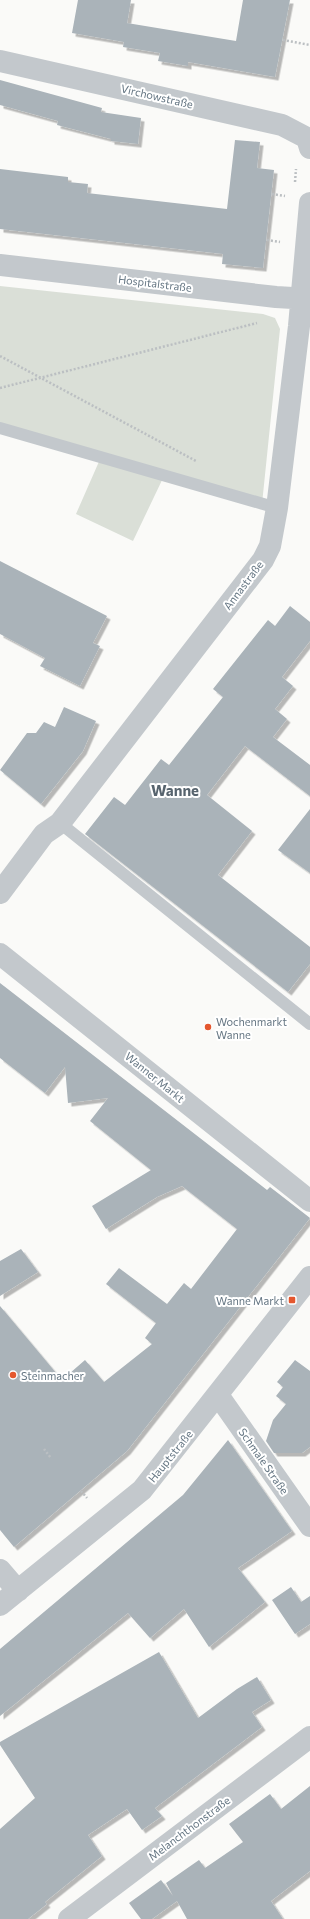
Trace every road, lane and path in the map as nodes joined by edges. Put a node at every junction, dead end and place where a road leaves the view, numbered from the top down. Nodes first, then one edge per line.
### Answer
1 (283, 40) dead end
2 (310, 45) edge
3 (0, 61) edge
4 (305, 146) edge
5 (302, 196) edge
6 (0, 265) edge
7 (306, 299) edge
8 (260, 322) dead end
9 (0, 356) edge
10 (41, 378) junction
11 (0, 388) edge
12 (0, 428) edge
13 (202, 464) dead end
14 (278, 508) junction
15 (60, 823) junction
16 (0, 893) edge
17 (0, 954) edge
18 (310, 1024) edge
19 (310, 1201) edge
20 (310, 1277) edge
21 (218, 1395) junction
22 (44, 1449) dead end
23 (52, 1458) dead end
24 (81, 1491) dead end
25 (87, 1498) dead end
26 (310, 1526) edge
27 (0, 1570) edge
28 (18, 1591) junction
29 (0, 1605) edge
30 (310, 1737) edge
31 (69, 1919) edge

1 - 2 path
3 - 4 street, Virchowstraße
4 - 5 path
5 - 7 street, Annastraße
6 - 7 street, Hospitalstraße
7 - 14 street, Annastraße
8 - 10 path
9 - 10 path
10 - 11 path
10 - 13 path
12 - 14 lane
14 - 15 street, Annastraße
15 - 16 street, Annastraße
15 - 18 lane
17 - 19 street, Wanner Markt
20 - 21 street, Hauptstraße
21 - 26 street, Schmale Straße
21 - 28 street, Hauptstraße
22 - 23 path
24 - 25 path
27 - 28 street
28 - 29 street, Hauptstraße
30 - 31 street, Melanchthonstraße

